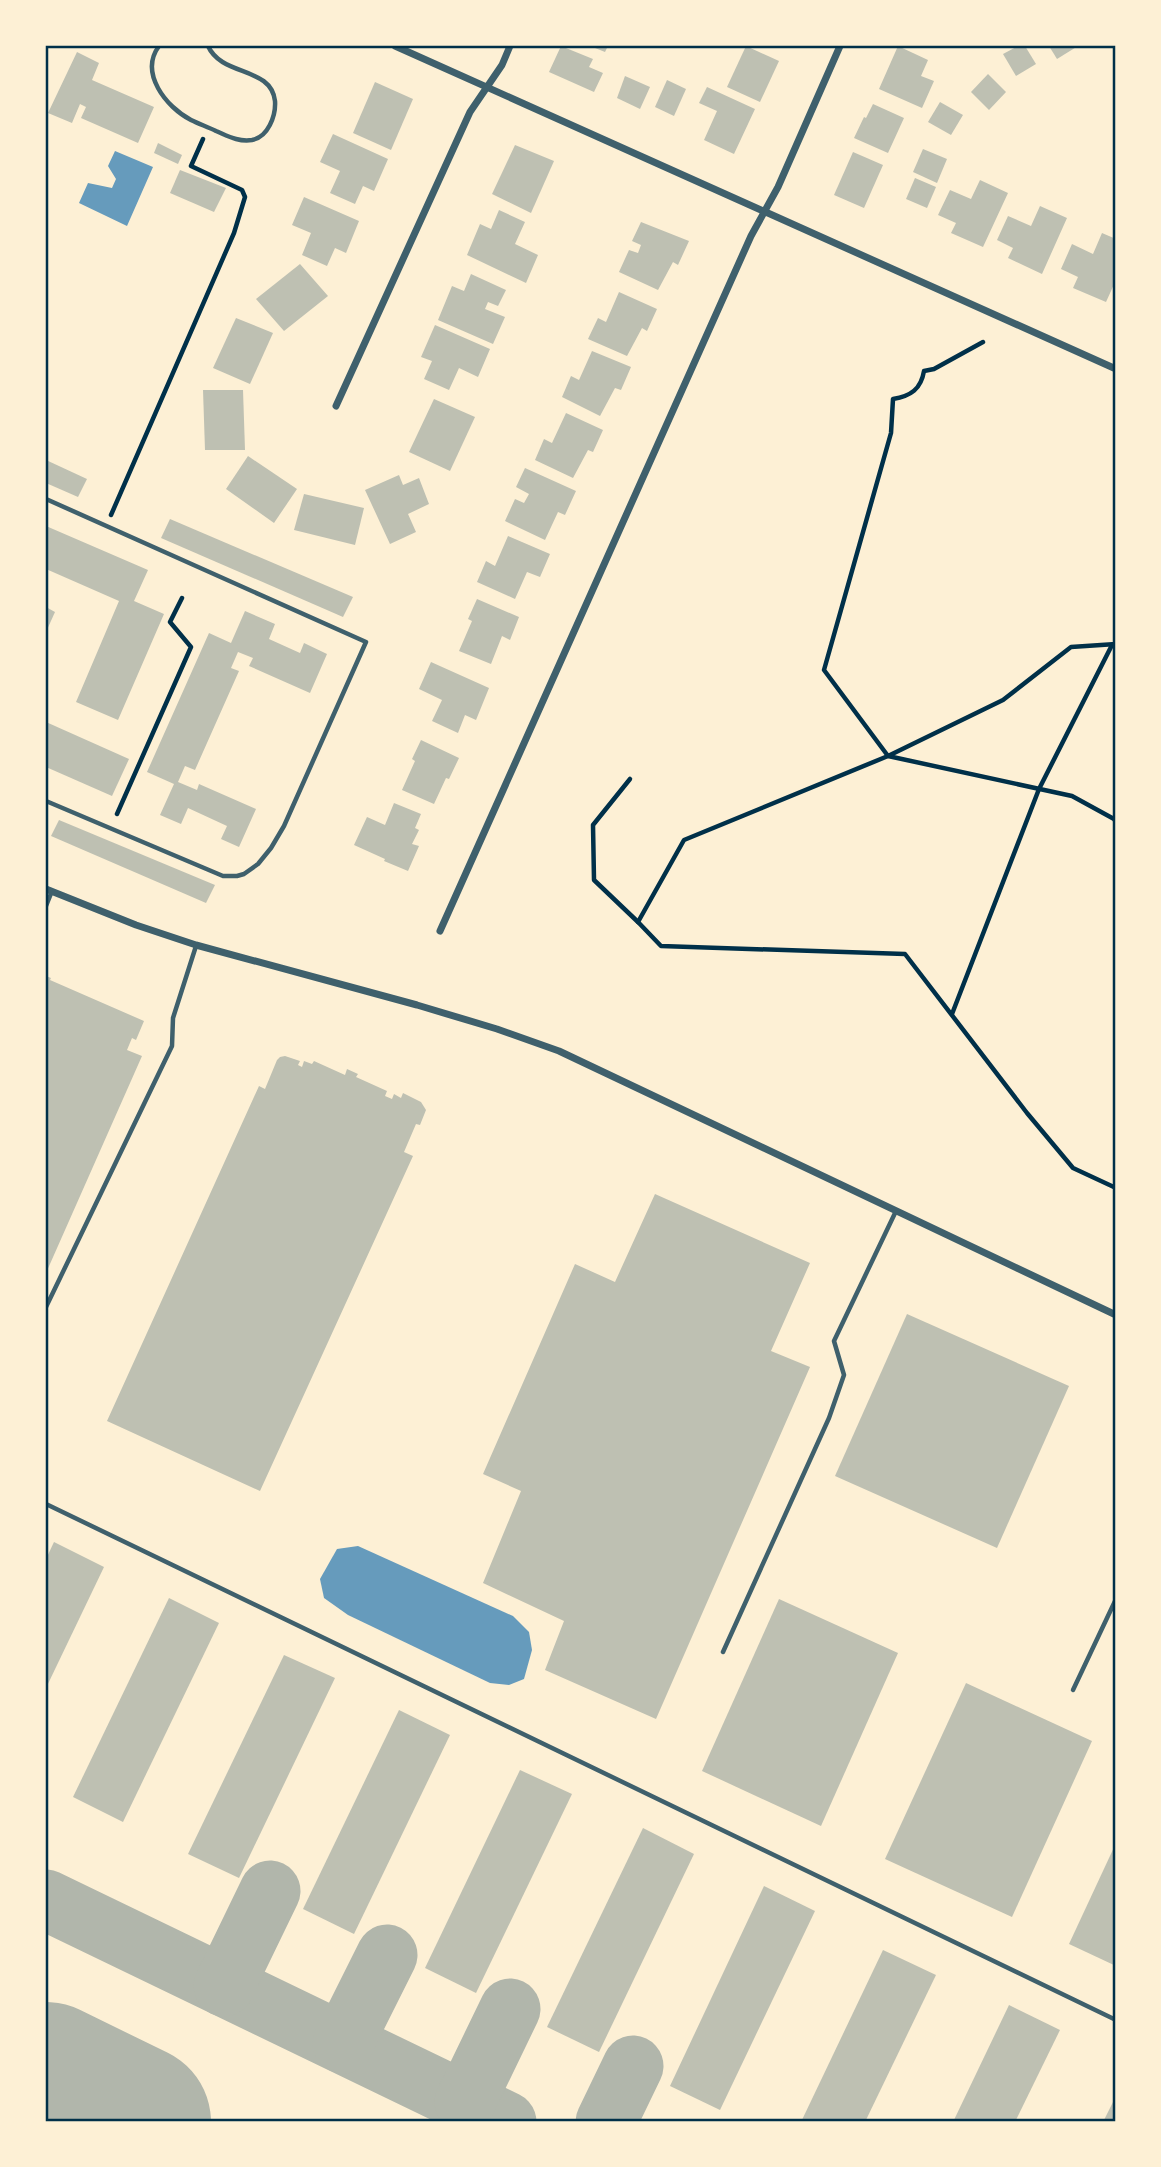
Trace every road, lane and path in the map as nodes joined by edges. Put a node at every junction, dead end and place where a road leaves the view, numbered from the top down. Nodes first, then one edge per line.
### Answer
1 (159, 46) edge
2 (208, 46) edge
3 (395, 46) edge
4 (510, 46) edge
5 (840, 46) edge
6 (486, 87) junction
7 (208, 127) junction
8 (765, 212) junction
9 (983, 342) dead end
10 (1115, 369) edge
11 (336, 406) dead end
12 (46, 499) edge
13 (107, 526) junction
14 (182, 597) dead end
15 (1114, 645) edge
16 (888, 756) junction
17 (631, 779) dead end
18 (1039, 789) junction
19 (46, 801) edge
20 (117, 814) dead end
21 (1115, 822) edge
22 (49, 890) edge
23 (46, 906) edge
24 (638, 922) junction
25 (440, 931) dead end
26 (196, 945) junction
27 (952, 1015) junction
28 (1115, 1188) edge
29 (897, 1211) junction
30 (46, 1307) edge
31 (1115, 1315) edge
32 (46, 1504) edge
33 (1115, 1599) edge
34 (723, 1652) dead end
35 (1073, 1690) dead end
36 (1115, 2020) edge

1 - 7 lane
2 - 7 lane
3 - 6 street
4 - 6 street
5 - 8 street
6 - 8 street
6 - 11 street
7 - 13 path
8 - 10 street
8 - 25 street
9 - 16 path
12 - 13 lane
13 - 19 lane
14 - 20 path
15 - 16 path
15 - 18 path
16 - 18 path
16 - 24 path
17 - 24 path
18 - 21 path
18 - 27 path
22 - 23 lane
22 - 26 street
24 - 27 path
26 - 29 street
26 - 30 lane
27 - 28 path
29 - 31 street
29 - 34 lane
32 - 36 lane
33 - 35 lane

